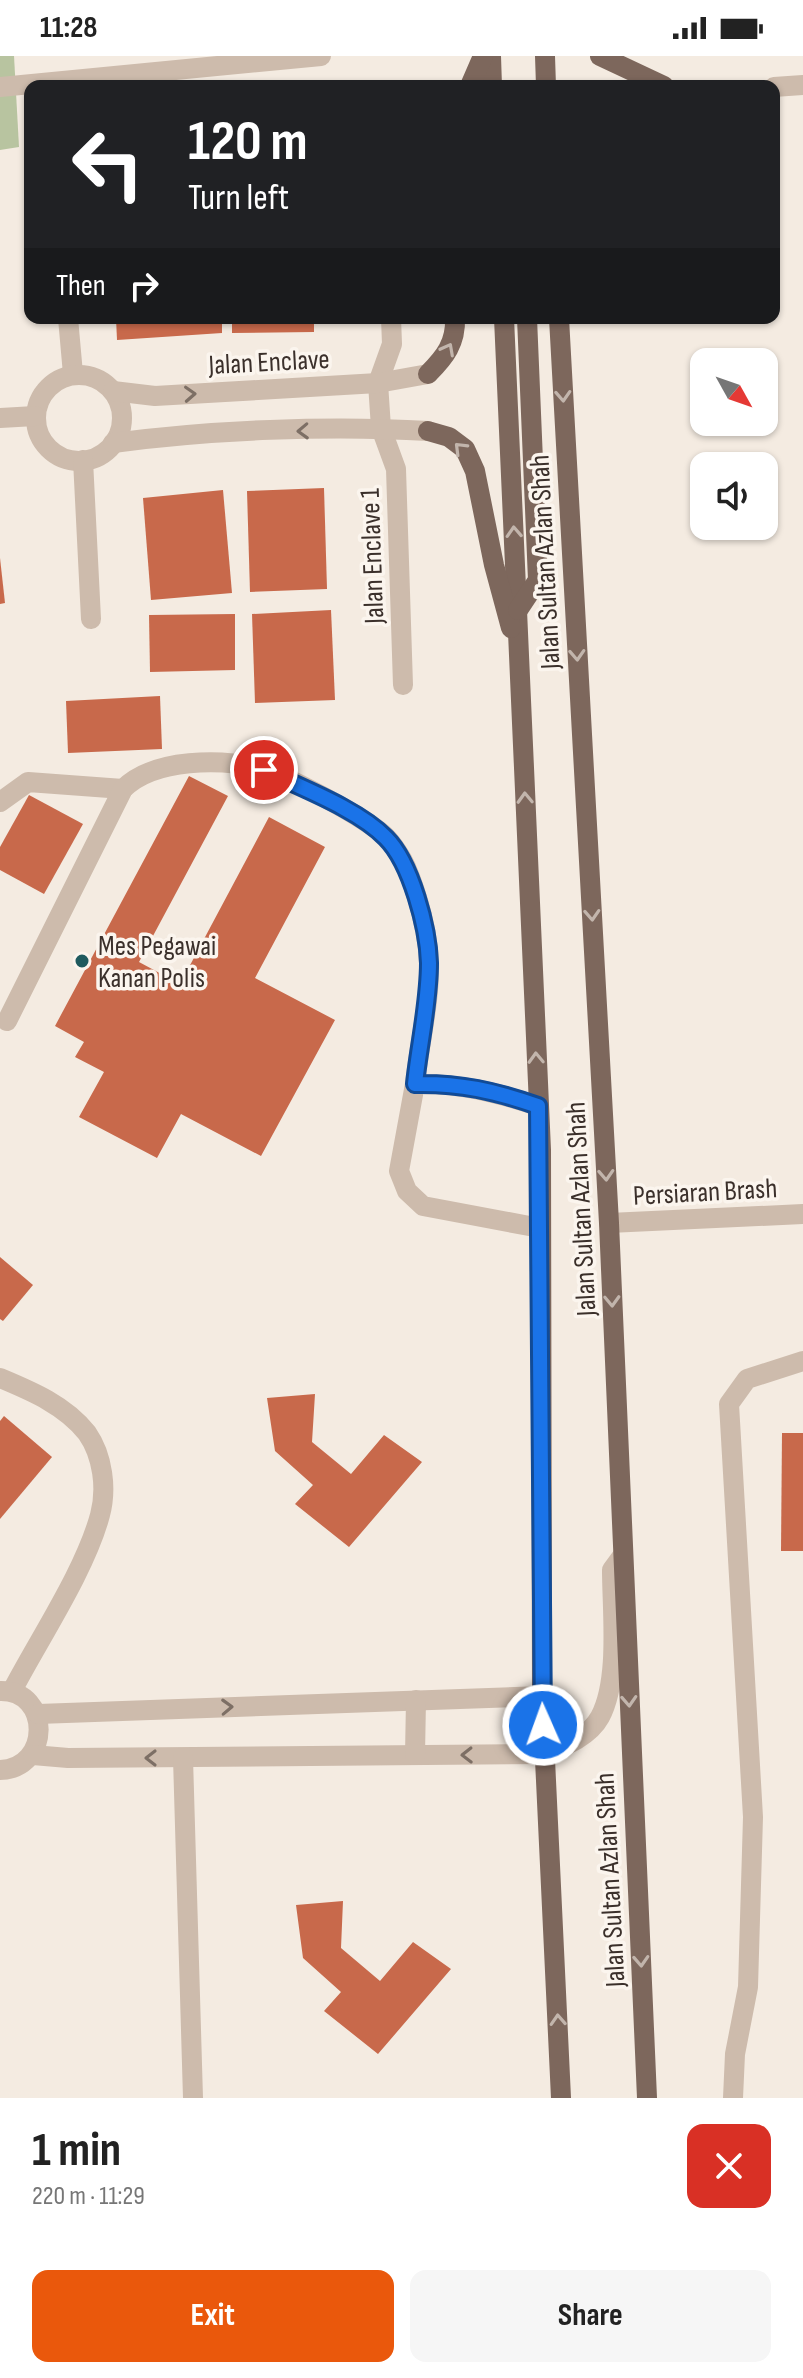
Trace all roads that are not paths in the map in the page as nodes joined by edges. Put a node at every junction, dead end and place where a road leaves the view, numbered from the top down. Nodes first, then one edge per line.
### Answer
1 (321, 56) edge
2 (483, 56) edge
3 (491, 56) edge
4 (545, 56) edge
5 (600, 56) edge
6 (72, 80) edge
7 (473, 80) edge
8 (492, 80) edge
9 (546, 80) edge
10 (651, 80) edge
11 (24, 85) edge
12 (803, 85) edge
13 (0, 87) edge
14 (780, 87) edge
15 (69, 324) edge
16 (391, 324) edge
17 (455, 324) edge
18 (504, 324) edge
19 (527, 324) edge
20 (559, 324) edge
21 (73, 374) junction
22 (428, 374) joint
23 (378, 383) junction
24 (113, 391) junction
25 (35, 416) junction
26 (0, 418) edge
27 (381, 428) junction
28 (428, 431) joint
29 (113, 443) junction
30 (83, 460) junction
31 (518, 610) junction
32 (91, 619) dead end
33 (519, 655) junction
34 (403, 685) dead end
35 (123, 789) junction
36 (0, 802) edge
37 (7, 1021) dead end
38 (415, 1084) junction
39 (538, 1106) junction
40 (803, 1214) edge
41 (609, 1223) junction
42 (540, 1228) junction
43 (803, 1361) edge
44 (0, 1378) edge
45 (623, 1555) junction
46 (6, 1691) edge
47 (542, 1696) junction
48 (416, 1700) junction
49 (38, 1714) junction
50 (545, 1754) junction
51 (33, 1755) junction
52 (415, 1755) junction
53 (183, 1758) junction
54 (0, 1770) edge
55 (193, 2098) edge
56 (561, 2098) edge
57 (647, 2098) edge
58 (733, 2098) edge

1 - 6 street
2 - 7 main road
3 - 8 main road
4 - 9 main road
5 - 10 main road
11 - 13 street
12 - 14 street
15 - 21 street
16 - 23 street
22 -> 17 main road
31 -> 18 main road, Jalan Sultan Azlan Shah
19 - 31 main road
20 -> 41 main road, Jalan Sultan Azlan Shah
21 - 24 street, Jalan Enclave
21 - 25 street
22 - 23 street, Jalan Enclave
24 -> 23 street, Jalan Enclave
23 - 27 street, Jalan Enclave 1
24 - 29 street
25 - 26 street
25 - 30 street
27 - 28 street
27 -> 29 street
27 - 34 street, Jalan Enclave 1
33 -> 28 main road
29 - 30 street
30 - 32 street
31 - 33 main road, Jalan Sultan Azlan Shah
39 -> 33 main road, Jalan Sultan Azlan Shah
35 - 36 street
35 - 37 street
35 - 38 street
38 - 39 street
38 - 42 street
39 - 42 main road, Jalan Sultan Azlan Shah
40 - 41 street, Persiaran Brash
41 -> 45 main road, Jalan Sultan Azlan Shah
42 - 47 main road, Jalan Sultan Azlan Shah
43 - 58 street
44 - 46 street
45 - 50 street
45 -> 57 main road, Jalan Sultan Azlan Shah
46 - 49 street
47 - 48 street
47 - 50 main road, Jalan Sultan Azlan Shah
49 -> 48 street
48 - 52 street
49 - 51 street
50 -> 52 street
56 -> 50 main road, Jalan Sultan Azlan Shah
53 -> 51 street
51 - 54 street
52 - 53 street
53 - 55 street

